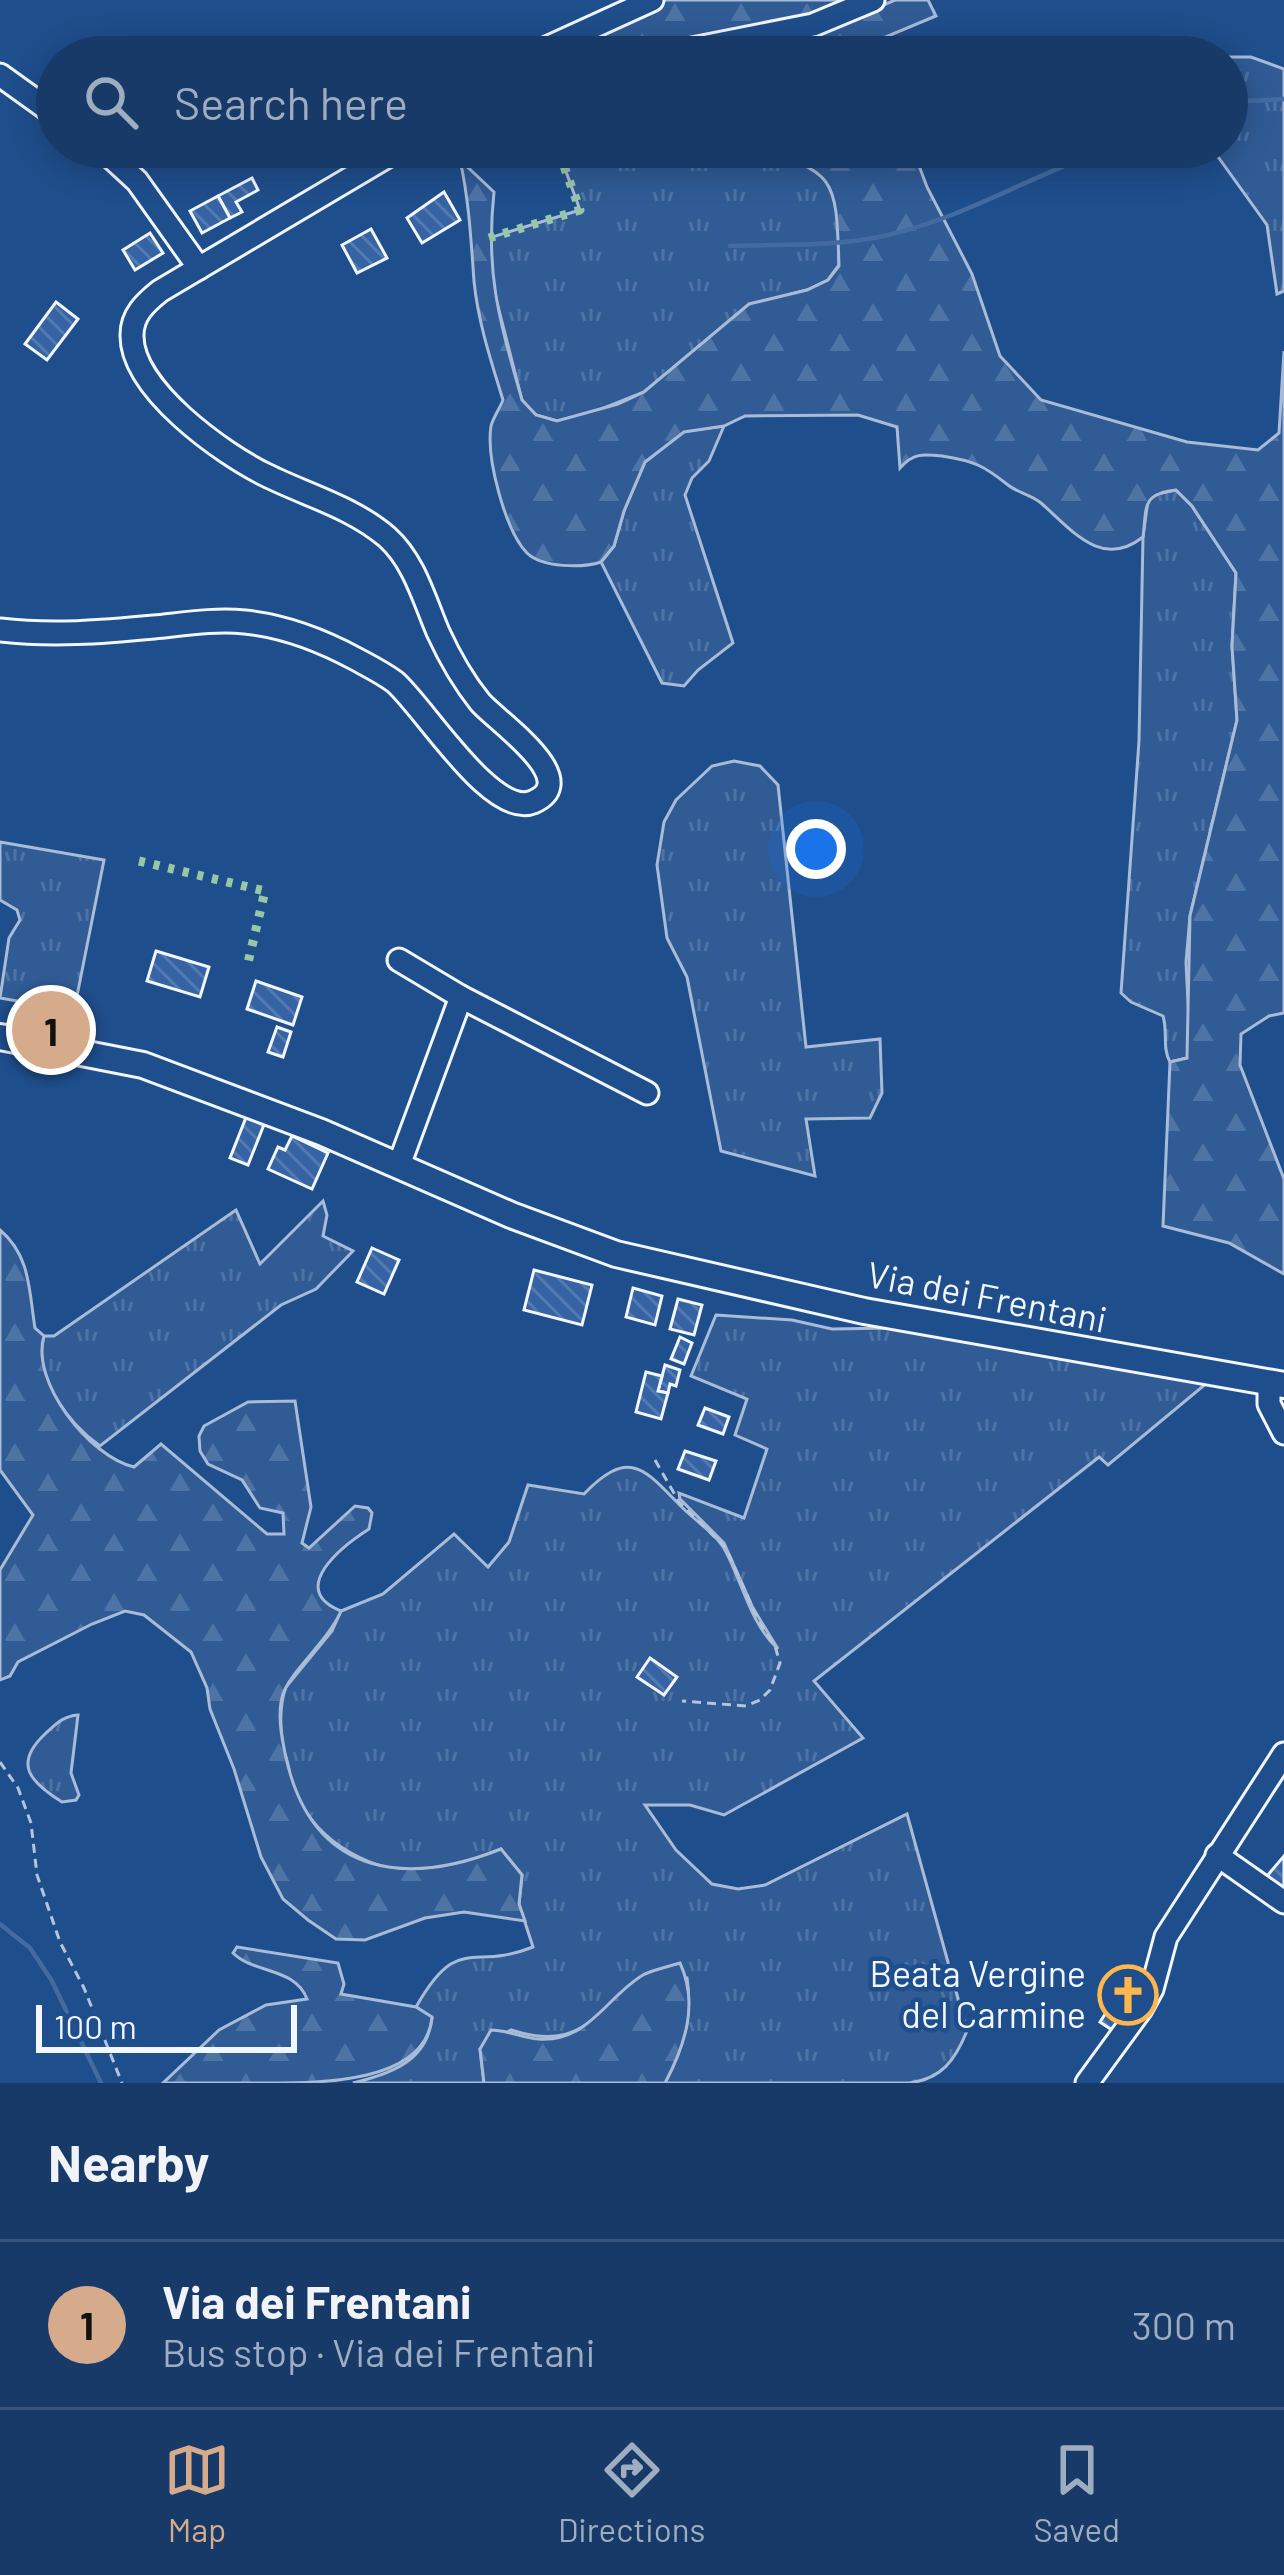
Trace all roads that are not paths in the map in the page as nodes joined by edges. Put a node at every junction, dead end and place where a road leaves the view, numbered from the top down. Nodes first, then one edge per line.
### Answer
1 (652, 0) edge
2 (873, 0) edge
3 (573, 36) edge
4 (758, 36) edge
5 (0, 74) edge
6 (36, 101) edge
7 (123, 168) edge
8 (368, 168) edge
9 (199, 268) junction
10 (0, 630) edge
11 (399, 960) dead end
12 (460, 997) junction
13 (0, 1037) edge
14 (647, 1093) dead end
15 (399, 1165) junction
16 (1276, 1384) edge
17 (1284, 1433) edge
18 (1284, 1754) edge
19 (1217, 1855) junction
20 (1284, 1902) edge
21 (1087, 2083) edge

1 - 3 street
2 - 4 street
5 - 6 street
7 - 9 street
8 - 9 street
9 - 10 street
11 - 12 street
12 - 14 street
12 - 15 street
13 - 15 main road, Via dei Frentani
15 - 16 main road, Via dei Frentani
16 - 17 street
18 - 19 street
19 - 20 street
19 - 21 street

